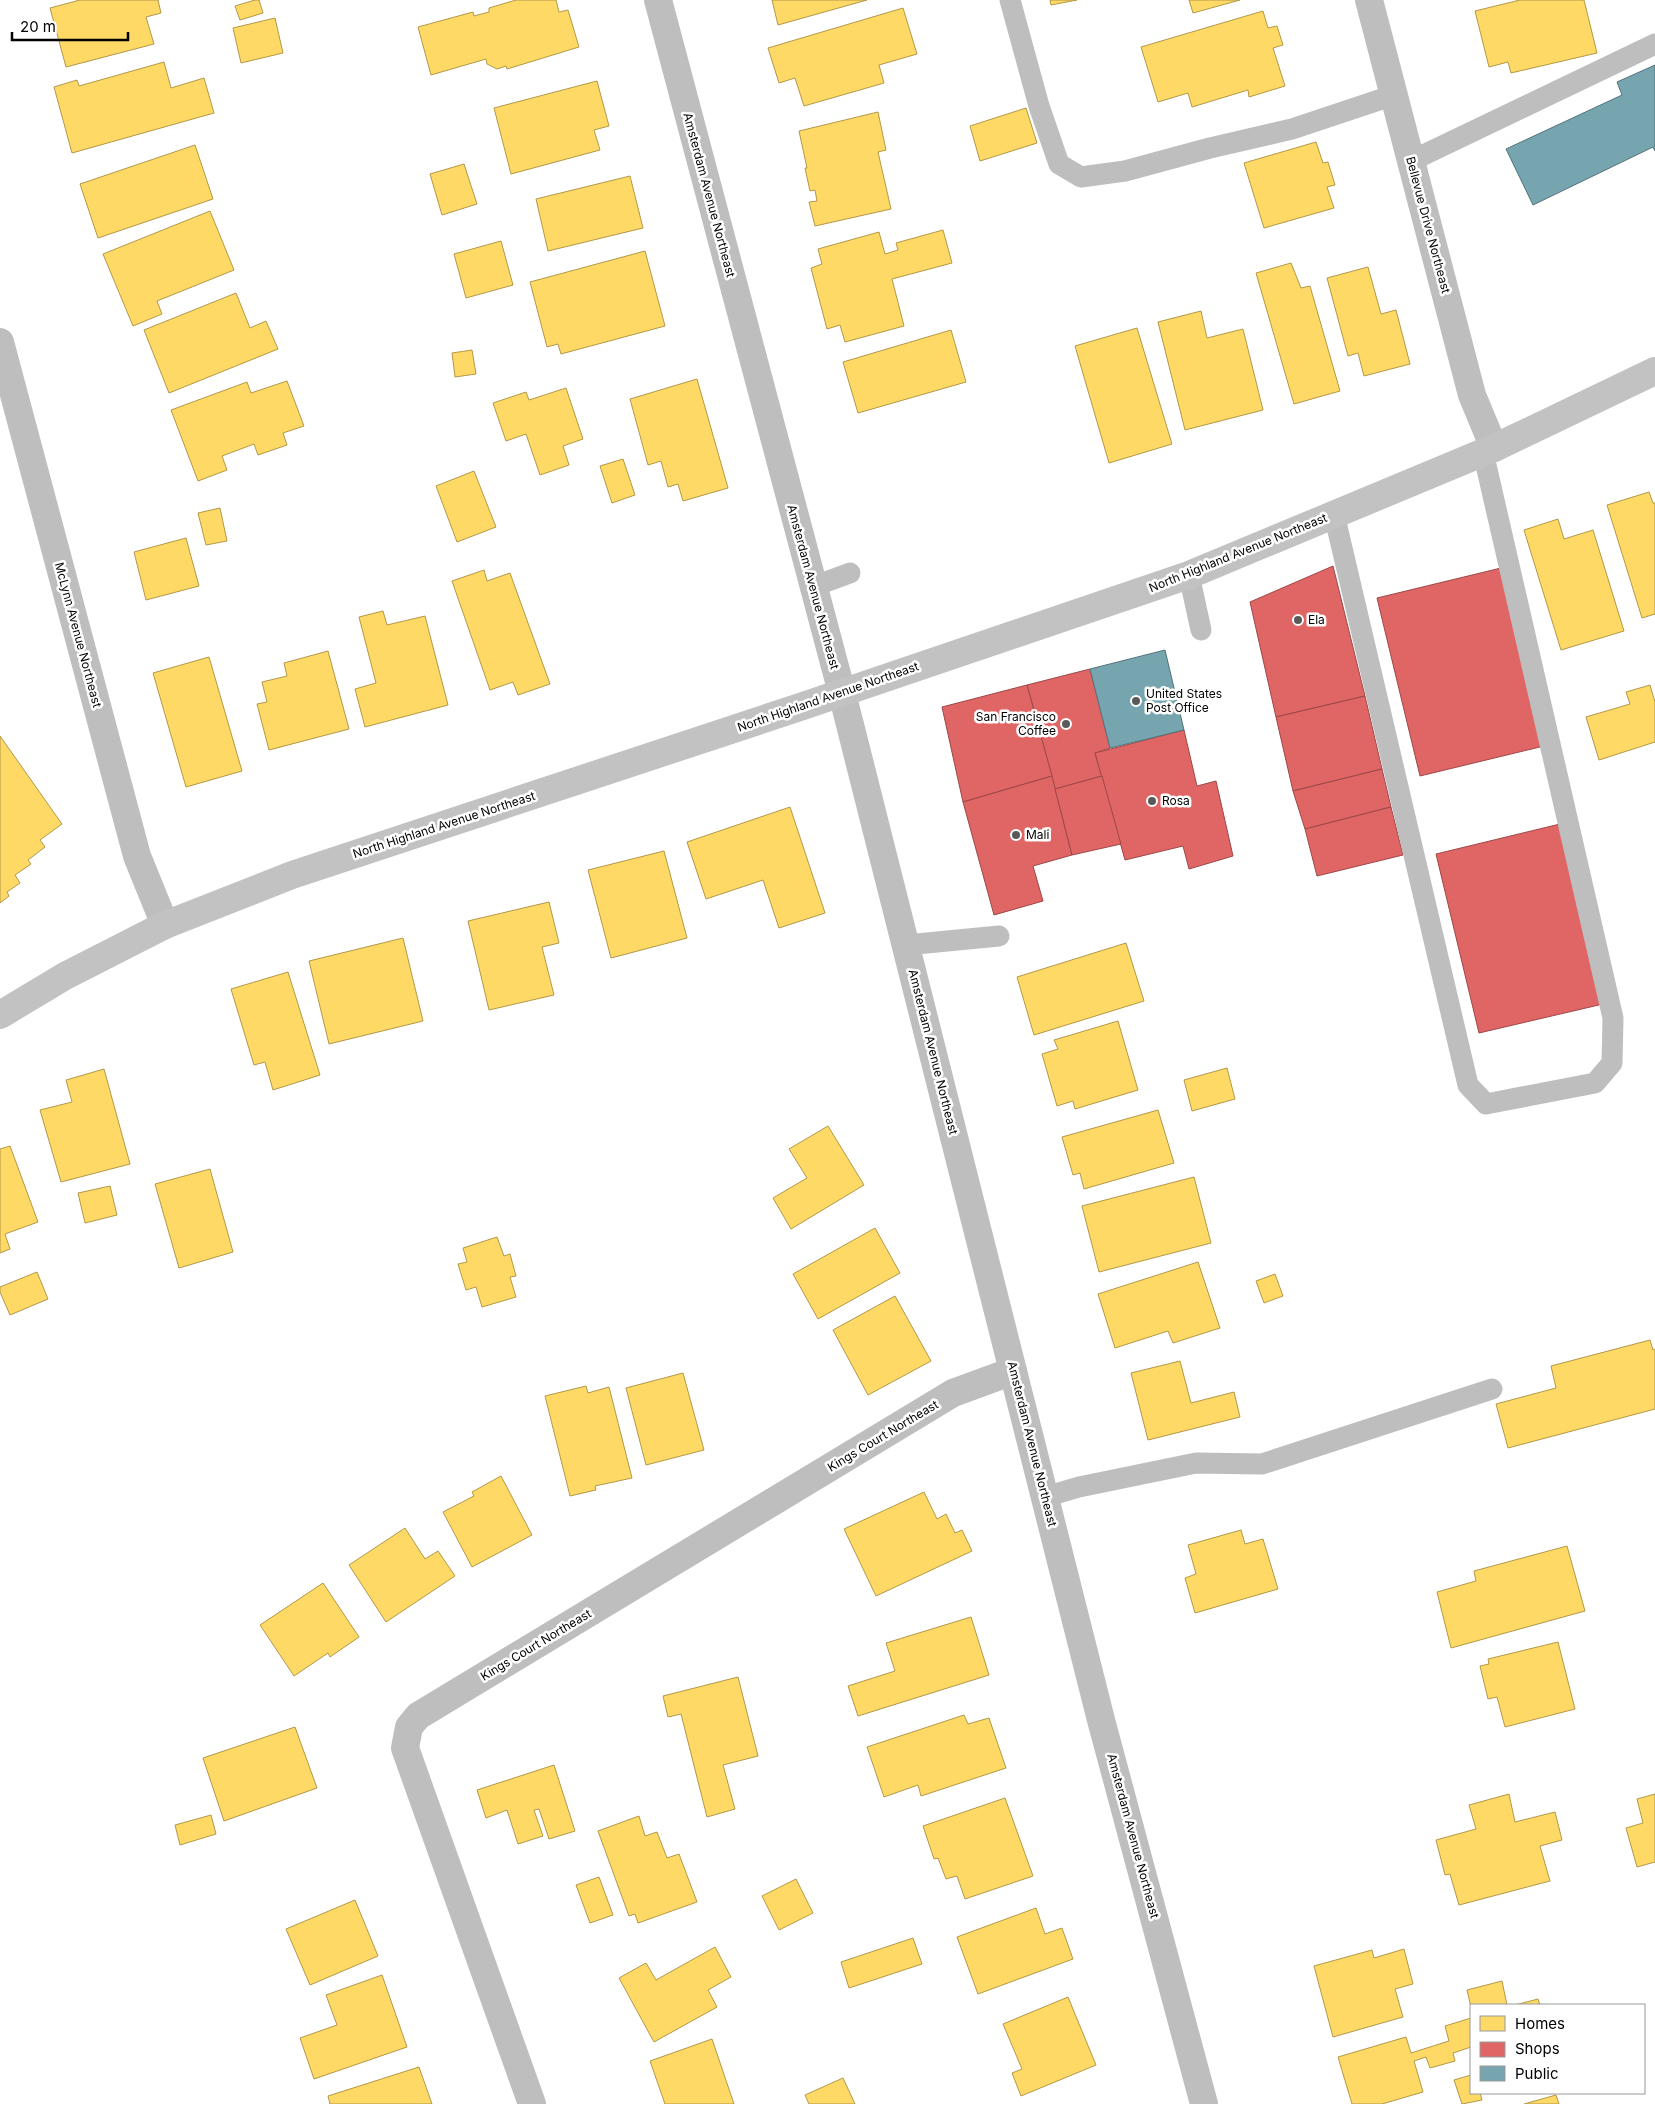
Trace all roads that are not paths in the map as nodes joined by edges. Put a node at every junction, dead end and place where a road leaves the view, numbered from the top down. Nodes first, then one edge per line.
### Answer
1 (658, 0) edge
2 (1010, 0) edge
3 (1369, 0) edge
4 (1655, 44) edge
5 (1394, 95) junction
6 (1411, 161) junction
7 (0, 342) edge
8 (1655, 371) edge
9 (1488, 450) junction
10 (1334, 514) junction
11 (850, 573) dead end
12 (1189, 575) junction
13 (812, 587) junction
14 (1201, 630) dead end
15 (842, 693) junction
16 (165, 925) junction
17 (999, 936) dead end
18 (906, 945) junction
19 (0, 1015) edge
20 (1013, 1371) junction
21 (1492, 1388) dead end
22 (1045, 1497) junction
23 (532, 2104) edge
24 (1204, 2104) edge

1 - 13 street, Amsterdam Avenue Northeast
2 - 5 lane
3 - 5 street, Bellevue Drive Northeast
4 - 6 lane
5 - 6 street, Bellevue Drive Northeast
6 - 9 street, Bellevue Drive Northeast
7 - 16 street, McLynn Avenue Northeast
8 - 9 street, North Highland Avenue Northeast
9 - 10 street, North Highland Avenue Northeast
9 - 10 lane
10 - 12 street, North Highland Avenue Northeast
11 - 13 lane
12 - 14 lane
12 - 15 street, North Highland Avenue Northeast
13 - 15 street, Amsterdam Avenue Northeast
15 - 16 street, North Highland Avenue Northeast
15 - 18 street, Amsterdam Avenue Northeast
16 - 19 street, North Highland Avenue Northeast
17 - 18 lane
18 - 20 street, Amsterdam Avenue Northeast
20 - 22 street, Amsterdam Avenue Northeast
20 - 23 street, Kings Court Northeast
21 - 22 lane
22 - 24 street, Amsterdam Avenue Northeast

